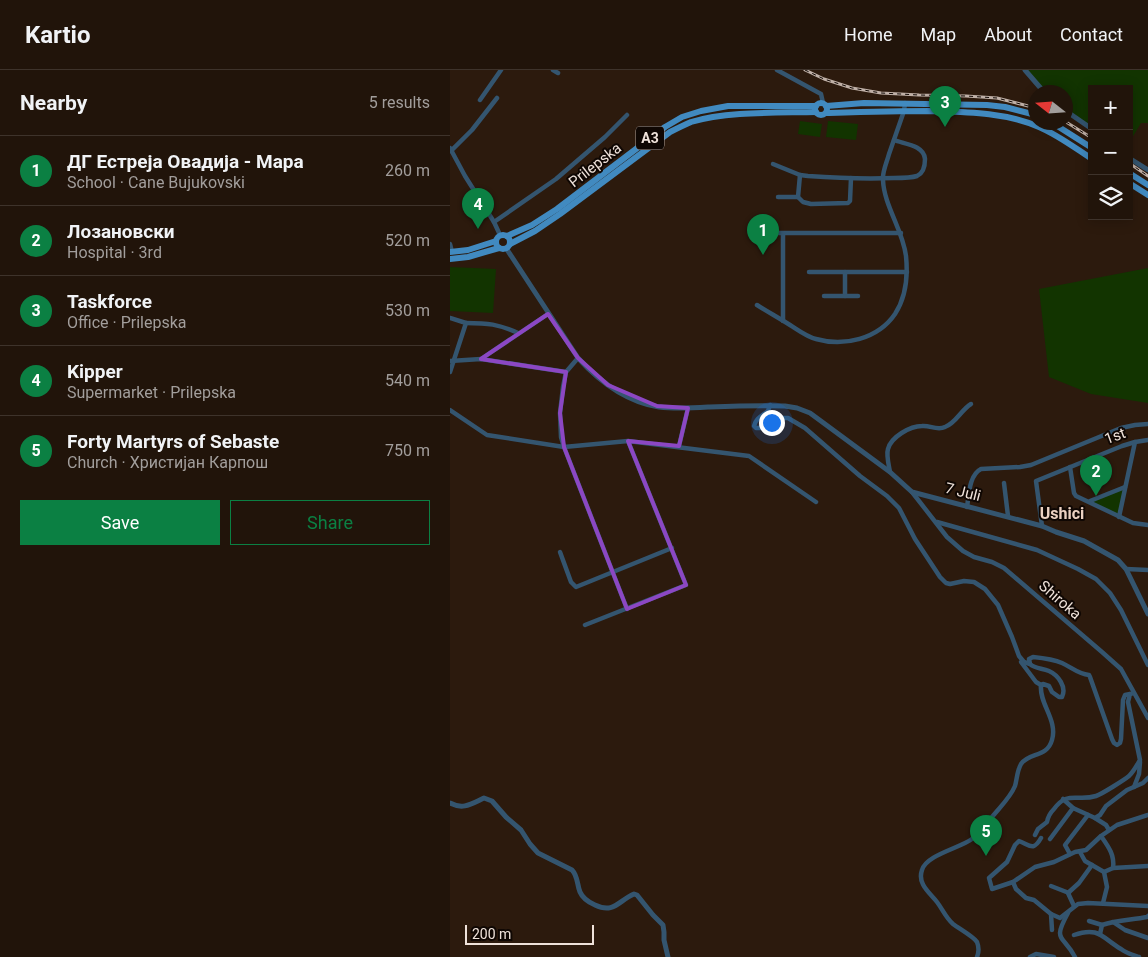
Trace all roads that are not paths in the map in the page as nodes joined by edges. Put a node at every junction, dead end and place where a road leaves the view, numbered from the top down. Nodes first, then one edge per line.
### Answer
1 (501, 70) edge
2 (553, 70) edge
3 (777, 70) edge
4 (1026, 70) edge
5 (558, 73) dead end
6 (1038, 85) edge
7 (497, 98) dead end
8 (480, 100) dead end
9 (905, 103) junction
10 (820, 107) junction
11 (904, 111) junction
12 (826, 113) junction
13 (1028, 114) edge
14 (627, 115) dead end
15 (1073, 116) edge
16 (1088, 126) edge
17 (1064, 130) edge
18 (894, 140) junction
19 (1088, 145) edge
20 (451, 150) edge
21 (1088, 156) edge
22 (1133, 161) edge
23 (773, 164) dead end
24 (1148, 170) edge
25 (800, 175) junction
26 (1132, 175) edge
27 (851, 178) junction
28 (883, 178) junction
29 (1133, 186) edge
30 (1148, 186) edge
31 (1148, 195) edge
32 (778, 197) dead end
33 (798, 197) junction
34 (494, 222) junction
35 (752, 233) dead end
36 (900, 233) junction
37 (784, 234) junction
38 (507, 236) junction
39 (498, 238) junction
40 (450, 244) edge
41 (505, 247) junction
42 (451, 254) edge
43 (809, 272) dead end
44 (845, 272) junction
45 (908, 272) junction
46 (824, 296) dead end
47 (845, 296) junction
48 (858, 296) dead end
49 (757, 305) dead end
50 (548, 314) junction
51 (450, 318) edge
52 (783, 321) junction
53 (466, 323) junction
54 (518, 333) junction
55 (578, 358) junction
56 (480, 359) junction
57 (452, 361) edge
58 (450, 372) edge
59 (566, 372) junction
60 (971, 404) dead end
61 (770, 405) junction
62 (688, 408) junction
63 (450, 410) edge
64 (1148, 424) edge
65 (1148, 440) edge
66 (628, 441) junction
67 (1134, 442) junction
68 (679, 446) junction
69 (564, 447) junction
70 (1070, 467) junction
71 (890, 472) junction
72 (1004, 483) dead end
73 (1125, 487) junction
74 (912, 492) junction
75 (816, 502) dead end
76 (1090, 502) junction
77 (967, 507) junction
78 (1008, 516) junction
79 (1119, 517) junction
80 (936, 522) junction
81 (1148, 525) edge
82 (1042, 526) junction
83 (672, 548) junction
84 (560, 552) dead end
85 (1126, 569) junction
86 (1148, 570) edge
87 (612, 572) junction
88 (627, 609) junction
89 (1148, 614) edge
90 (585, 625) dead end
91 (1019, 656) junction
92 (1030, 664) junction
93 (1148, 665) edge
94 (1041, 685) junction
95 (1132, 694) junction
96 (1148, 718) edge
97 (1139, 757) junction
98 (1148, 778) edge
99 (1134, 787) junction
100 (1063, 799) junction
101 (450, 803) edge
102 (1074, 808) junction
103 (1088, 815) junction
104 (1148, 815) edge
105 (1094, 818) junction
106 (1109, 830) junction
107 (1035, 835) dead end
108 (1102, 836) junction
109 (1041, 838) dead end
110 (1050, 838) dead end
111 (1080, 852) junction
112 (1070, 854) junction
113 (1092, 865) junction
114 (1148, 866) edge
115 (1114, 868) junction
116 (1104, 872) junction
117 (1012, 882) junction
118 (1051, 886) dead end
119 (1069, 893) junction
120 (1103, 903) junction
121 (1148, 906) edge
122 (1072, 907) junction
123 (1051, 914) junction
124 (1148, 916) edge
125 (1089, 922) dead end
126 (1112, 922) junction
127 (1102, 925) junction
128 (1052, 930) dead end
129 (1100, 934) junction
130 (1074, 935) dead end
131 (1148, 938) edge
132 (668, 957) edge
133 (977, 957) edge
134 (1030, 957) edge
135 (1052, 957) edge
136 (1075, 957) edge
137 (1139, 957) edge

1 - 8 street
2 - 5 street
3 - 10 street
4 - 6 street
7 - 20 street
9 - 10 main road, Prilepska / A3
9 - 11 street
9 - 13 main road, Prilepska / A3
10 - 12 main road
10 - 12 main road, A3
10 - 38 main road, Prilepska / A3
10 - 41 main road, Prilepska / A3
11 - 12 main road, A3
11 - 18 street
11 - 21 main road, A3
14 - 34 street
15 - 16 street
17 - 19 main road
18 - 28 street
18 - 28 street
20 - 34 street
22 - 24 street
23 - 25 street
25 - 27 street
25 - 33 street
26 - 30 main road
27 - 28 street
27 - 33 street
28 - 36 street
29 - 31 main road
32 - 33 street
34 - 39 street
35 - 37 street
36 - 37 street
36 - 45 street
37 - 52 street
38 - 39 main road, A3
38 - 41 main road
39 - 41 main road
39 - 42 main road, A3
40 - 42 street
41 - 42 main road, Prilepska / A3
41 - 50 street, Shiroka
43 - 44 street
44 - 45 street
44 - 47 street
45 - 52 street
46 - 47 street
47 - 48 street
49 - 52 street
50 - 54 street
50 - 55 street, Shiroka
51 - 53 street
53 - 54 street
53 - 57 street
54 - 56 street
55 - 59 street
55 - 62 street, Shiroka
56 - 57 street
56 - 59 street
57 - 58 street
59 - 69 street
60 - 71 street
61 - 62 street, Shiroka
61 - 71 street, Shiroka
61 - 91 street
62 - 68 street
63 - 69 street
64 - 77 street
65 - 67 street, 1st
66 - 68 street
66 - 69 street
66 - 83 street
67 - 70 street, 1st
67 - 73 street
68 - 75 street
69 - 87 street
70 - 76 street
70 - 82 street, 1st
71 - 74 street, Shiroka
72 - 78 street, 7 Juli
73 - 76 street
73 - 79 street
74 - 77 street, 7 Juli
74 - 80 street, Shiroka
76 - 79 street
77 - 78 street, 7 Juli
78 - 82 street, 7 Juli
79 - 81 street
80 - 93 street, Shiroka
80 - 95 street, Shiroka
82 - 85 street, 7 Juli
83 - 87 street
83 - 88 street
84 - 87 street
85 - 86 street
85 - 89 street, 7 Juli
87 - 88 street
88 - 90 street
91 - 92 street
91 - 94 street
92 - 94 street
92 - 95 street
94 - 133 street
95 - 96 street, Shiroka
95 - 97 street
97 - 99 street
97 - 100 street
98 - 99 street
99 - 105 street
100 - 102 street
100 - 107 street
101 - 132 street
102 - 103 street
102 - 110 street
103 - 105 street
103 - 112 street
104 - 106 street
105 - 106 street
106 - 108 street
108 - 111 street
108 - 115 street
109 - 117 street
111 - 112 street
111 - 113 street
112 - 117 street
113 - 116 street
113 - 119 street
114 - 115 street
115 - 116 street
116 - 120 street
117 - 123 street
118 - 119 street
119 - 122 street
120 - 121 street
120 - 122 street
122 - 123 street
122 - 136 street
123 - 128 street
124 - 126 street
125 - 127 street
126 - 127 street
126 - 131 street
127 - 129 street
129 - 130 street
129 - 137 street
134 - 135 street

